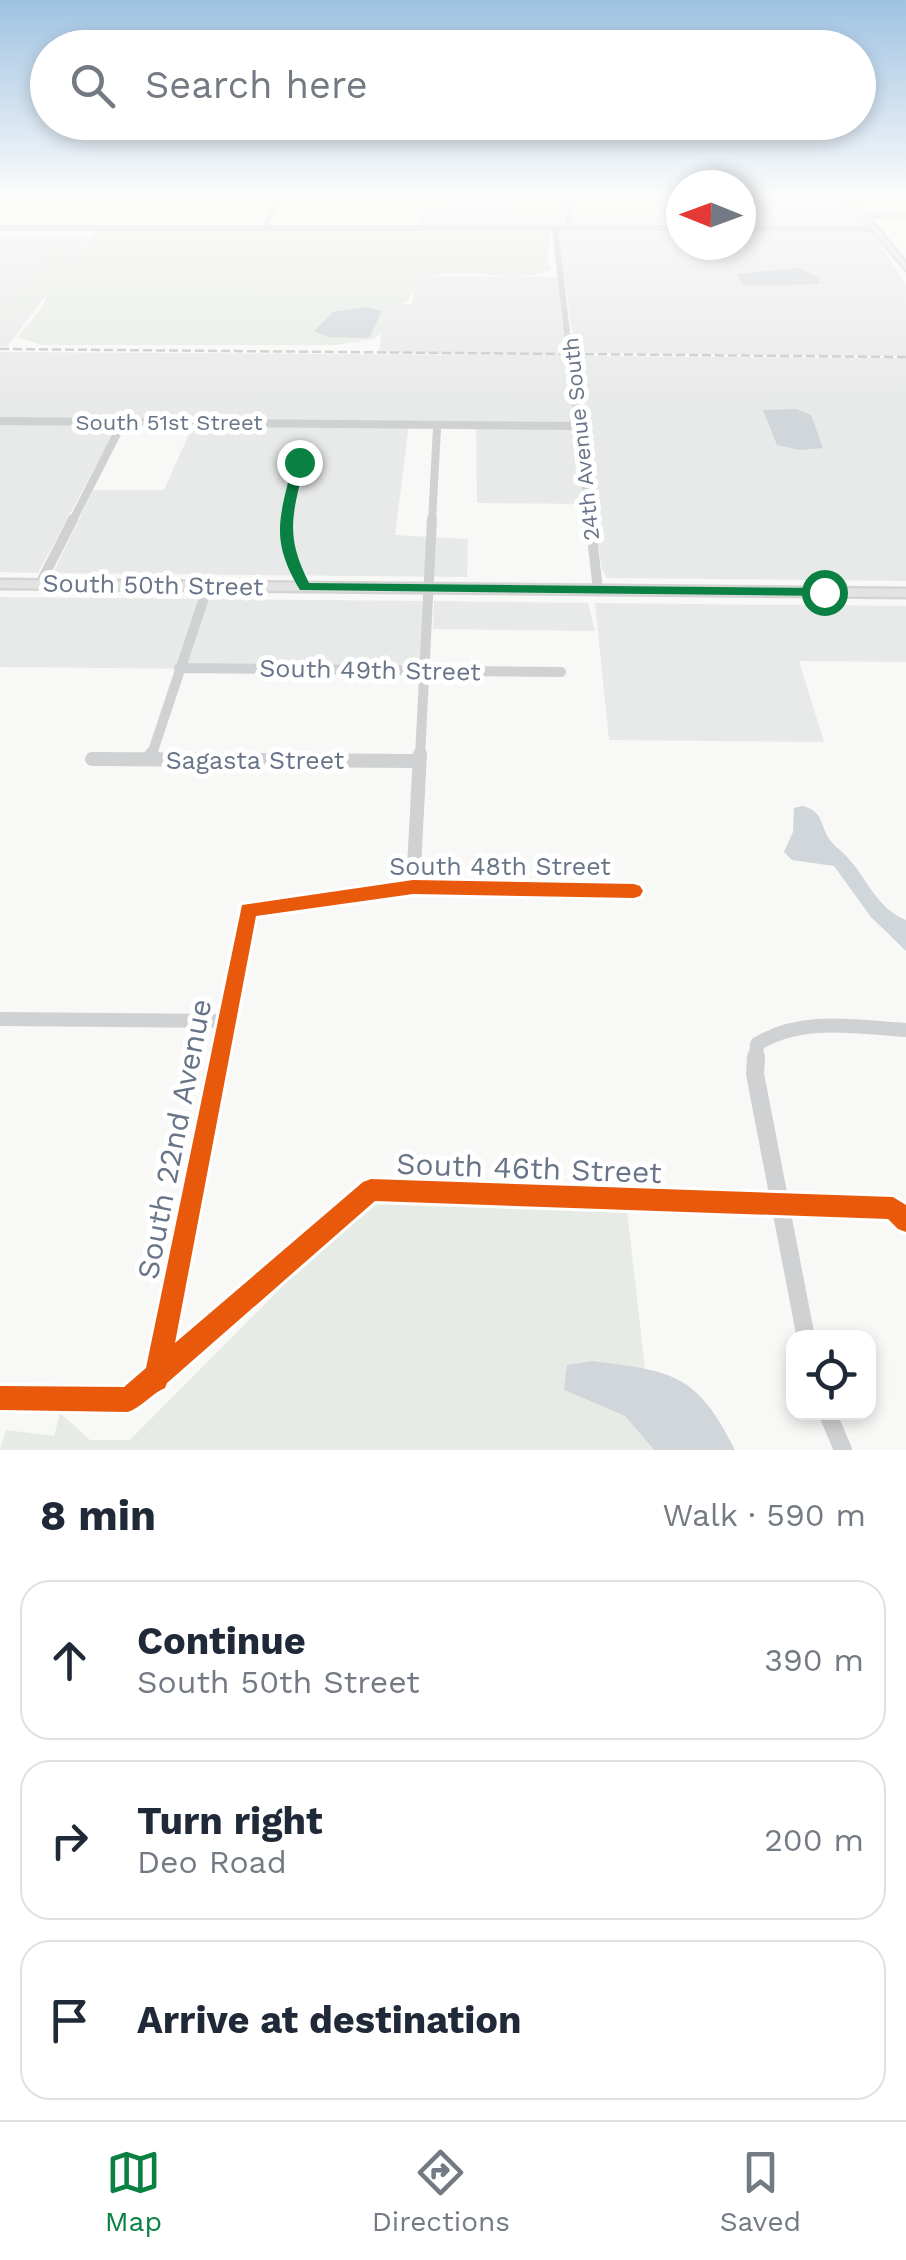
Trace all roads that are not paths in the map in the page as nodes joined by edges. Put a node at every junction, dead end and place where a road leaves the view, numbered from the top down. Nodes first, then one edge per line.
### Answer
1 (559, 265) edge
2 (0, 421) edge
3 (123, 422) junction
4 (579, 426) junction
5 (437, 428) dead end
6 (299, 462) dead end
7 (0, 584) edge
8 (40, 584) junction
9 (208, 586) junction
10 (304, 587) junction
11 (429, 588) junction
12 (598, 590) junction
13 (906, 593) edge
14 (180, 668) junction
15 (424, 671) junction
16 (561, 672) dead end
17 (92, 759) dead end
18 (150, 759) junction
19 (419, 761) junction
20 (413, 887) junction
21 (634, 891) dead end
22 (248, 910) joint
23 (0, 1019) edge
24 (224, 1020) junction
25 (906, 1030) edge
26 (782, 1205) junction
27 (906, 1221) edge
28 (805, 1330) edge
29 (156, 1378) junction
30 (0, 1398) edge
31 (830, 1420) edge
32 (843, 1450) edge

1 - 4 street, 24th Avenue South
2 - 3 street, South 51st Street
3 - 4 street, South 51st Street
3 - 8 street
4 - 12 street, 24th Avenue South
5 - 11 street
6 - 10 street
7 - 8 main road, South 50th Street
8 - 9 main road, South 50th Street
9 - 10 main road, South 50th Street
9 - 14 street
10 - 11 main road, South 50th Street
11 - 12 main road, South 50th Street
11 - 15 street
12 - 13 main road, South 50th Street
14 - 15 street, South 49th Street
14 - 18 street
15 - 16 street, South 49th Street
15 - 19 street
17 - 18 street, Sagasta Street
18 - 19 street, Sagasta Street
19 - 20 street
20 - 21 street, South 48th Street
20 - 22 street, South 48th Street
22 - 24 street, South 22nd Avenue
23 - 24 street
24 - 29 street, South 22nd Avenue
25 - 26 street
26 - 27 street, South 46th Street
26 - 28 street
26 - 29 street, South 46th Street
29 - 30 street, South 46th Street
31 - 32 street

